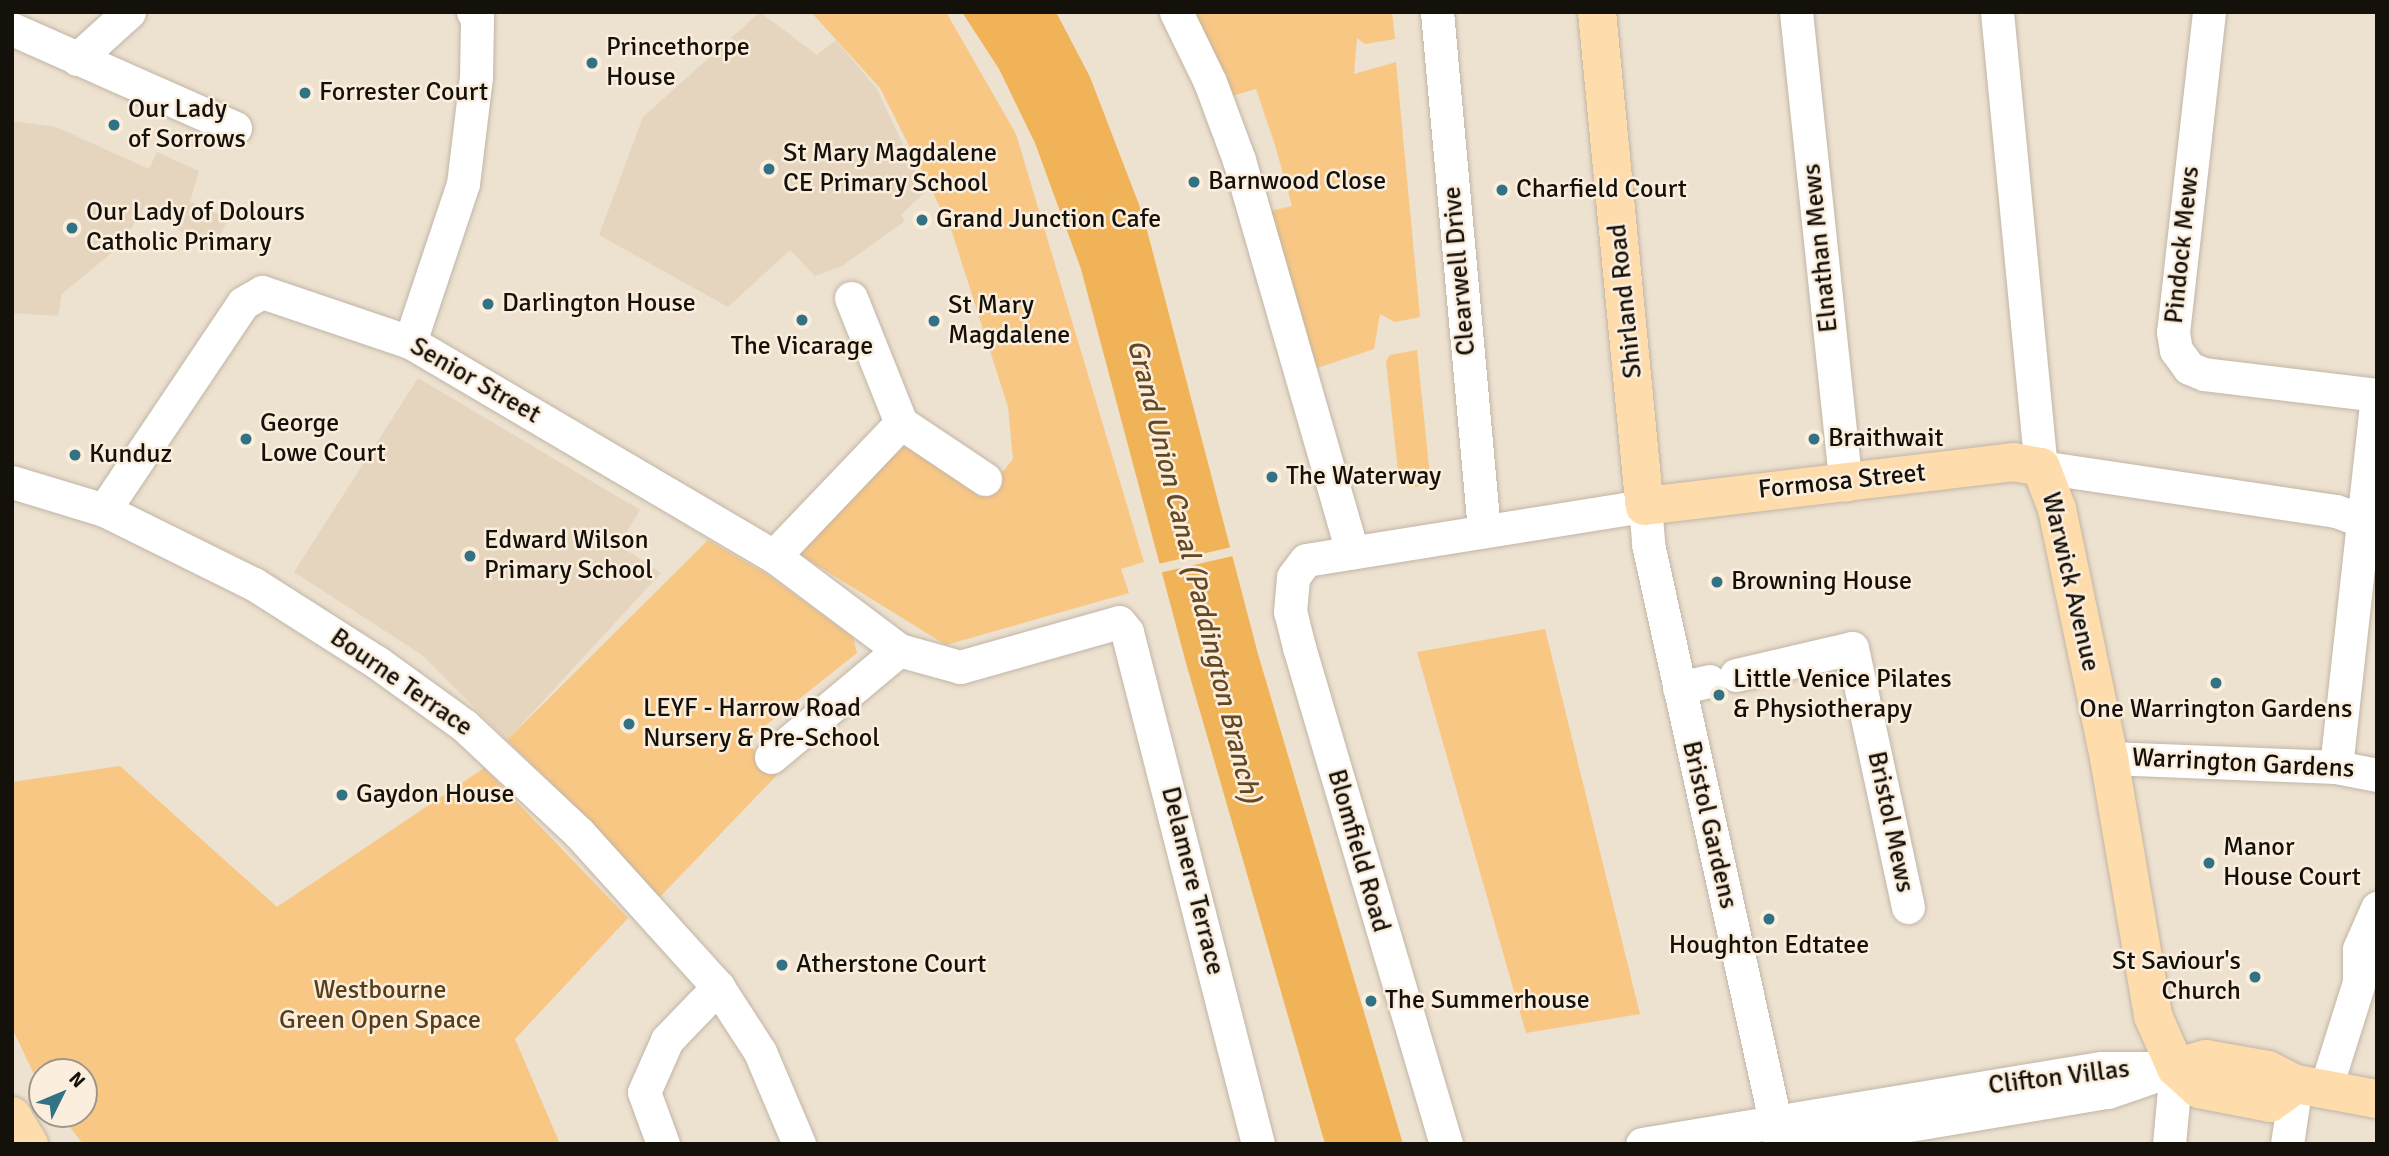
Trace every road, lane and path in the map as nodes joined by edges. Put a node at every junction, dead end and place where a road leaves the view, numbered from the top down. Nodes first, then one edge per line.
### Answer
1 (129, 12) edge
2 (473, 12) edge
3 (1176, 12) edge
4 (1437, 12) edge
5 (1597, 12) edge
6 (1796, 12) edge
7 (1997, 12) edge
8 (2209, 12) edge
9 (12, 29) edge
10 (77, 59) junction
11 (234, 128) dead end
12 (851, 298) dead end
13 (410, 341) junction
14 (2377, 397) edge
15 (901, 423) junction
16 (2041, 467) junction
17 (985, 479) dead end
18 (12, 482) edge
19 (1846, 484) junction
20 (1645, 506) junction
21 (104, 510) junction
22 (2370, 525) edge
23 (1484, 530) junction
24 (1352, 552) junction
25 (774, 556) junction
26 (1306, 560) joint
27 (899, 650) junction
28 (1708, 682) junction
29 (771, 757) dead end
30 (2109, 758) junction
31 (2336, 766) junction
32 (2377, 775) edge
33 (1908, 907) dead end
34 (2377, 908) edge
35 (718, 987) junction
36 (2176, 1068) junction
37 (2310, 1087) junction
38 (2377, 1099) edge
39 (12, 1116) edge
40 (1784, 1137) edge
41 (29, 1144) edge
42 (663, 1144) edge
43 (799, 1144) edge
44 (1258, 1144) edge
45 (1446, 1144) edge
46 (1642, 1144) edge
47 (2169, 1144) edge
48 (2287, 1144) edge

1 - 10 street
2 - 13 street
3 - 24 street
4 - 23 street, Clearwell Drive
5 - 20 main road, Shirland Road
6 - 19 street, Elnathan Mews
7 - 16 street, Warwick Avenue
8 - 14 street, Pindock Mews
9 - 10 street
10 - 11 street
12 - 15 street
13 - 21 street, Senior Street
13 - 25 street, Senior Street
14 - 22 street
15 - 17 street
15 - 25 street
16 - 19 main road, Formosa Street
16 - 22 street, Formosa Street
16 - 30 main road, Warwick Avenue
18 - 21 street, Bourne Terrace
19 - 20 main road, Formosa Street
20 - 23 street, Formosa Street
20 - 28 street, Bristol Gardens
21 - 35 street, Bourne Terrace
22 - 31 street
23 - 24 street, Formosa Street
24 - 26 street, Formosa Street
25 - 27 street, Senior Street
26 - 45 street, Blomfield Road
27 - 29 street
27 - 44 street, Delamere Terrace
28 - 33 street, Bristol Mews
28 - 40 street, Bristol Gardens
30 - 31 street, Warrington Gardens
30 - 36 main road, Warwick Avenue
31 - 32 street, Warrington Gardens
34 - 37 street
35 - 42 street
35 - 43 street, Bourne Terrace
36 - 37 main road
36 - 40 street, Clifton Villas
36 - 47 street, Warwick Avenue
37 - 38 main road
37 - 48 street
39 - 41 main road
40 - 46 street, Clifton Villas

